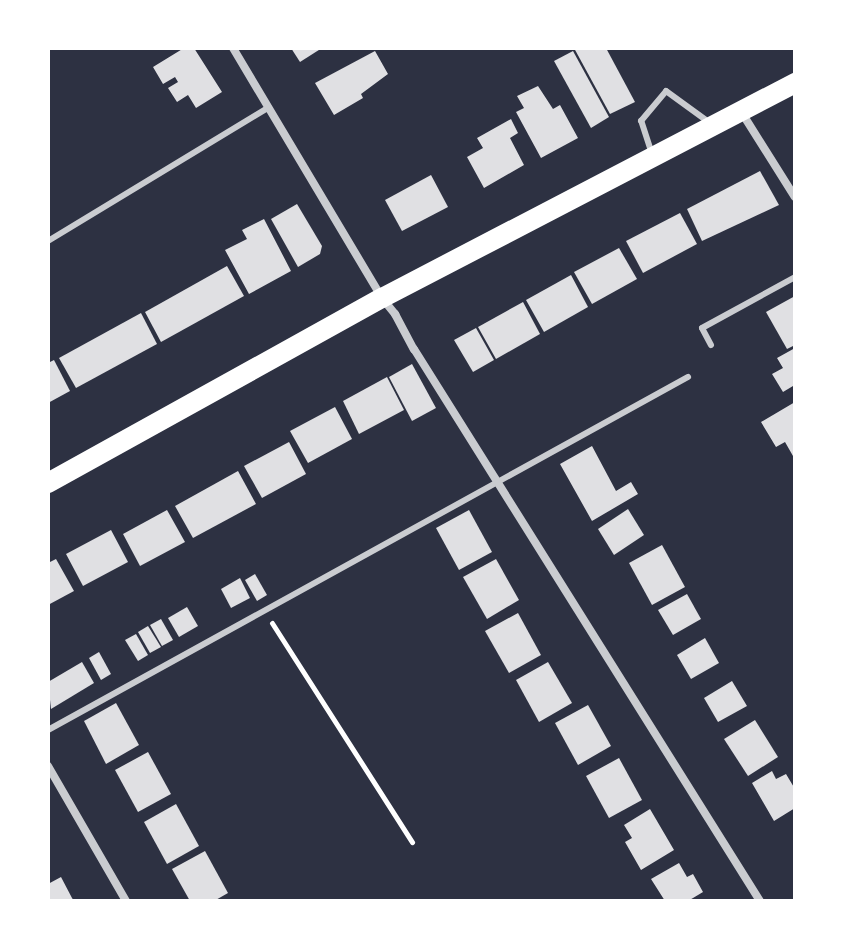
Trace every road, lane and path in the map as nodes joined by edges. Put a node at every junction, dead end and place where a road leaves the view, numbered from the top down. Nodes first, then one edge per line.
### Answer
1 (233, 48) edge
2 (795, 83) edge
3 (269, 107) junction
4 (742, 113) junction
5 (713, 125) junction
6 (653, 157) junction
7 (795, 197) edge
8 (48, 241) edge
9 (795, 277) edge
10 (382, 298) junction
11 (711, 345) dead end
12 (688, 377) dead end
13 (48, 483) edge
14 (499, 483) junction
15 (265, 612) junction
16 (48, 730) edge
17 (48, 766) edge
18 (412, 842) dead end
19 (126, 901) edge
20 (760, 901) edge

1 - 3 street
2 - 4 main road
3 - 8 lane
3 - 10 street
4 - 5 main road
4 - 7 street
5 - 6 main road
5 - 6 lane
6 - 10 main road
9 - 11 lane
10 - 13 main road
10 - 14 street
12 - 14 lane
14 - 15 lane
14 - 20 street
15 - 16 lane
15 - 18 path
17 - 19 street

